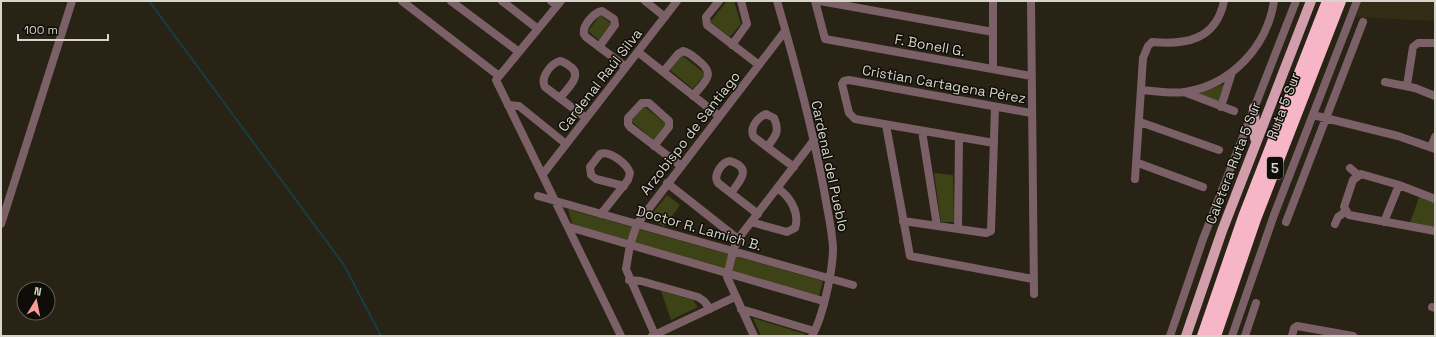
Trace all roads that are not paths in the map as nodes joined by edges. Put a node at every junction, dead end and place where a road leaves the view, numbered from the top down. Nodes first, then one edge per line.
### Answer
1 (72, 1) edge
2 (402, 1) edge
3 (451, 1) edge
4 (502, 1) edge
5 (645, 1) edge
6 (677, 1) edge
7 (719, 1) edge
8 (741, 1) edge
9 (777, 1) edge
10 (815, 1) edge
11 (820, 1) edge
12 (992, 1) edge
13 (1031, 1) edge
14 (1224, 1) edge
15 (1274, 1) edge
16 (1296, 1) edge
17 (1311, 1) edge
18 (1328, 1) edge
19 (1340, 1) edge
20 (1357, 1) edge
21 (556, 3) edge
22 (665, 16) junction
23 (1364, 22) dead end
24 (538, 29) junction
25 (785, 31) junction
26 (993, 32) junction
27 (1435, 43) edge
28 (732, 45) junction
29 (599, 47) dead end
30 (519, 52) junction
31 (638, 52) junction
32 (759, 65) junction
33 (626, 67) junction
34 (993, 69) junction
35 (663, 72) junction
36 (1232, 72) junction
37 (1031, 76) junction
38 (497, 78) junction
39 (1385, 82) dead end
40 (1407, 85) junction
41 (1141, 90) junction
42 (1184, 92) junction
43 (693, 96) junction
44 (1435, 96) edge
45 (560, 98) junction
46 (508, 105) junction
47 (995, 107) junction
48 (1221, 107) junction
49 (1254, 108) junction
50 (1234, 111) dead end
51 (1031, 113) junction
52 (1313, 115) junction
53 (719, 116) junction
54 (586, 118) junction
55 (1326, 118) junction
56 (1140, 122) junction
57 (886, 125) junction
58 (922, 131) junction
59 (959, 137) junction
60 (1435, 137) edge
61 (814, 140) junction
62 (1256, 141) junction
63 (994, 143) junction
64 (566, 144) junction
65 (654, 146) junction
66 (767, 147) dead end
67 (1433, 148) edge
68 (1219, 150) dead end
69 (1138, 163) junction
70 (680, 166) junction
71 (794, 167) junction
72 (1350, 168) dead end
73 (542, 174) junction
74 (1358, 175) junction
75 (1136, 179) dead end
76 (667, 183) junction
77 (1399, 185) junction
78 (624, 186) junction
79 (1203, 187) dead end
80 (777, 188) junction
81 (731, 193) dead end
82 (538, 196) dead end
83 (1435, 199) edge
84 (556, 202) junction
85 (1345, 212) junction
86 (601, 214) junction
87 (758, 214) junction
88 (903, 221) junction
89 (751, 222) junction
90 (1286, 222) dead end
91 (1384, 222) junction
92 (1, 224) edge
93 (636, 224) junction
94 (1335, 224) dead end
95 (937, 226) junction
96 (569, 227) junction
97 (958, 229) junction
98 (1435, 231) edge
99 (738, 239) junction
100 (630, 245) junction
101 (733, 251) junction
102 (727, 273) junction
103 (828, 278) junction
104 (1033, 279) junction
105 (629, 280) junction
106 (853, 285) dead end
107 (1034, 294) dead end
108 (735, 297) junction
109 (823, 301) junction
110 (1242, 306) junction
111 (710, 309) junction
112 (741, 309) junction
113 (813, 334) edge
114 (654, 335) edge
115 (621, 336) edge
116 (754, 336) edge
117 (1170, 336) edge
118 (1186, 336) edge
119 (1203, 336) edge
120 (1215, 336) edge
121 (1232, 336) edge
122 (1246, 336) edge
123 (1292, 336) edge
124 (1353, 336) edge

1 - 92 street
2 - 38 street
3 - 30 street
4 - 24 street
5 - 22 street
6 - 22 street, Cardenal Raúl Silva
7 - 28 street
8 - 28 street
9 - 25 street, Cardenal del Pueblo
10 - 34 street, F. Bonell G.
11 - 26 street
12 - 26 street
13 - 37 street
14 - 41 street
15 - 36 street
16 - 49 street
17 - 62 main road, Caletera Ruta 5 Sur
18 - 119 highway, Ruta 5 Sur / 5
19 - 120 highway, Ruta 5 Sur / 5
20 - 52 street
21 - 24 street
22 - 31 street, Cardenal Raúl Silva
23 - 55 street
24 - 30 street
25 - 32 street, Arzobispo de Santiago
25 - 61 street, Cardenal del Pueblo
26 - 34 street
27 - 40 street
28 - 32 street
29 - 33 street
30 - 38 street
31 - 33 street, Cardenal Raúl Silva
31 - 35 street
32 - 53 street, Arzobispo de Santiago
33 - 54 street, Cardenal Raúl Silva
34 - 37 street, F. Bonell G.
35 - 43 street
35 - 43 street
36 - 42 street
36 - 48 street
37 - 51 street
38 - 46 street
39 - 40 street
40 - 44 street
41 - 42 street
41 - 56 street
42 - 48 street
43 - 53 street
45 - 45 street
45 - 54 street
46 - 64 street
46 - 73 street
47 - 51 street, Cristian Cartagena Pérez
47 - 57 street, Cristian Cartagena Pérez
47 - 63 street
48 - 50 street
49 - 62 main road
49 - 117 street
51 - 104 street
52 - 55 street
52 - 110 street
53 - 70 street, Arzobispo de Santiago
54 - 64 street, Cardenal Raúl Silva
55 - 67 street
55 - 90 street
56 - 68 street
56 - 69 street
57 - 58 street, Cristian Cartagena Pérez
57 - 88 street
58 - 59 street, Cristian Cartagena Pérez
58 - 95 street
59 - 63 street, Cristian Cartagena Pérez
59 - 97 street
60 - 67 street
61 - 71 street
61 - 103 street, Cardenal del Pueblo
62 - 118 main road, Caletera Ruta 5 Sur
63 - 97 street
64 - 73 street, Cardenal Raúl Silva
65 - 65 street
65 - 70 street
66 - 71 street
69 - 75 street
69 - 79 street
70 - 76 street, Arzobispo de Santiago
71 - 80 street
72 - 74 street
73 - 84 street
74 - 77 street
74 - 85 street
76 - 93 street, Arzobispo de Santiago
76 - 99 street
77 - 83 street
77 - 91 street
78 - 78 street
78 - 86 street
80 - 87 street
80 - 89 street
81 - 87 street
82 - 84 street, Doctor R. Lamich B.
84 - 86 street, Doctor R. Lamich B.
84 - 96 street
85 - 91 street
85 - 94 street
86 - 93 street, Doctor R. Lamich B.
87 - 89 street
88 - 95 street
88 - 104 street
89 - 99 street
91 - 98 street
93 - 100 street, Arzobispo de Santiago
93 - 101 street, Doctor R. Lamich B.
95 - 97 street
96 - 100 street
96 - 115 street
99 - 101 street
100 - 102 street
100 - 105 street, Arzobispo de Santiago
101 - 102 street
101 - 103 street, Doctor R. Lamich B.
102 - 108 street
102 - 109 street
103 - 106 street, Doctor R. Lamich B.
103 - 109 street, Cardenal del Pueblo
104 - 107 street
105 - 111 street
105 - 114 street, Arzobispo de Santiago
108 - 111 street
108 - 112 street
109 - 113 street, Cardenal del Pueblo
110 - 121 street
110 - 122 street
111 - 114 street
112 - 113 street
112 - 116 street
123 - 124 street

